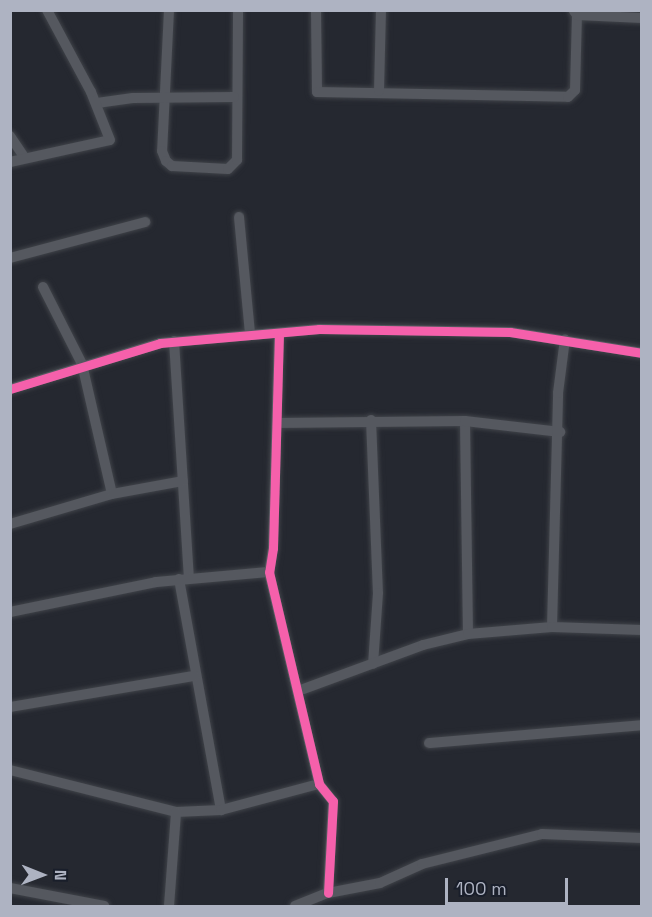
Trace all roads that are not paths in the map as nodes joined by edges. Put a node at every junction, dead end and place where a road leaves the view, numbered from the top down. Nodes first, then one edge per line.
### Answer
1 (47, 10) edge
2 (169, 10) edge
3 (238, 10) edge
4 (316, 10) edge
5 (381, 10) edge
6 (576, 13) edge
7 (642, 18) edge
8 (379, 91) junction
9 (234, 98) junction
10 (165, 99) junction
11 (97, 103) junction
12 (10, 136) edge
13 (24, 157) junction
14 (10, 162) edge
15 (239, 217) dead end
16 (145, 222) dead end
17 (10, 258) edge
18 (43, 287) dead end
19 (279, 333) junction
20 (250, 334) junction
21 (565, 339) junction
22 (174, 341) junction
23 (642, 353) edge
24 (82, 364) junction
25 (10, 389) edge
26 (371, 420) junction
27 (465, 422) junction
28 (277, 423) junction
29 (560, 432) junction
30 (183, 481) junction
31 (112, 494) junction
32 (10, 524) edge
33 (269, 572) junction
34 (184, 579) junction
35 (10, 612) edge
36 (552, 627) junction
37 (642, 630) edge
38 (468, 634) junction
39 (373, 664) junction
40 (194, 676) junction
41 (298, 691) junction
42 (10, 707) edge
43 (642, 725) edge
44 (429, 743) dead end
45 (10, 770) edge
46 (319, 784) junction
47 (221, 810) junction
48 (176, 812) junction
49 (642, 838) edge
50 (10, 888) edge
51 (328, 893) junction
52 (104, 906) edge
53 (169, 906) edge
54 (295, 906) edge

1 - 11 street
2 - 10 street
3 - 9 street
4 - 8 street
5 - 8 street
6 - 7 street
6 - 8 street
9 - 10 street
9 - 10 street
10 - 11 street
11 - 13 street
12 - 13 street
13 - 14 street
15 - 20 street
16 - 17 street
18 - 24 street
19 - 20 street
19 - 21 street
19 - 28 street
20 - 22 street
21 - 23 street
21 - 29 street
22 - 24 street
22 - 30 street
24 - 25 street
24 - 31 street
26 - 27 street
26 - 28 street
26 - 39 street
27 - 29 street
27 - 38 street
28 - 33 street
29 - 36 street
30 - 31 street
30 - 34 street
31 - 32 street
33 - 34 street
33 - 41 street
34 - 35 street
34 - 40 street
36 - 37 street
36 - 38 street
38 - 39 street
39 - 41 street
40 - 42 street
40 - 47 street
41 - 46 street
43 - 44 street
45 - 48 street
46 - 47 street
46 - 51 street
47 - 48 street
48 - 53 street
49 - 51 street
50 - 52 street
51 - 54 street

